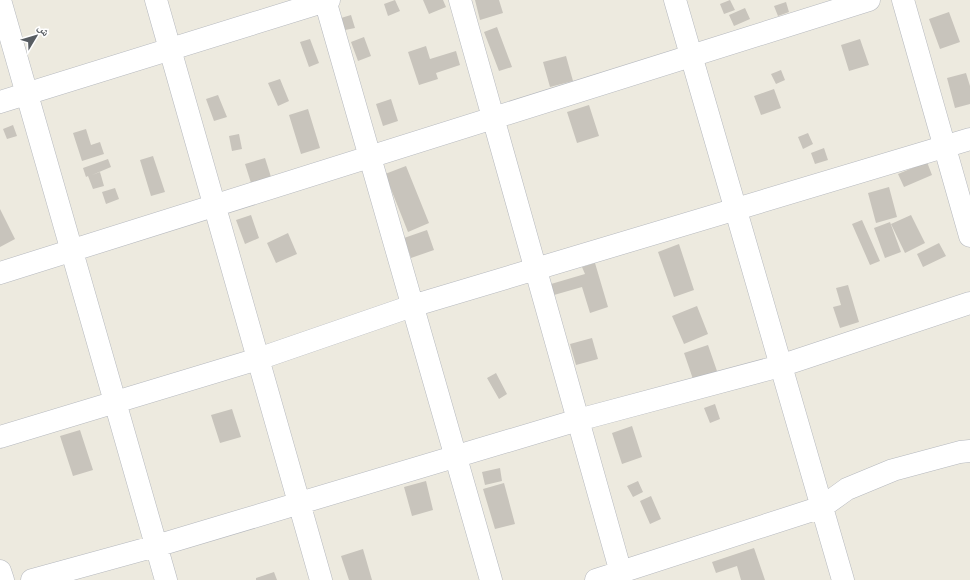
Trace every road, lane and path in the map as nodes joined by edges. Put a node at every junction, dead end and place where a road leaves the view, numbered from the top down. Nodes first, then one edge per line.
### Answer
1 (0, 0) edge
2 (156, 0) edge
3 (327, 0) edge
4 (460, 0) edge
5 (675, 0) edge
6 (869, 0) edge
7 (903, 0) edge
8 (170, 50) junction
9 (691, 56) junction
10 (27, 94) junction
11 (0, 102) edge
12 (494, 118) junction
13 (970, 139) edge
14 (945, 146) junction
15 (370, 157) junction
16 (215, 205) junction
17 (736, 209) junction
18 (970, 236) edge
19 (72, 250) junction
20 (536, 269) junction
21 (0, 273) edge
22 (970, 303) edge
23 (412, 306) junction
24 (258, 359) junction
25 (780, 366) junction
26 (116, 402) junction
27 (578, 420) junction
28 (0, 437) edge
29 (970, 451) edge
30 (456, 456) junction
31 (299, 503) junction
32 (822, 507) junction
33 (156, 546) junction
34 (0, 570) edge
35 (622, 576) edge
36 (3, 580) edge
37 (32, 580) edge
38 (166, 580) edge
39 (321, 580) edge
40 (491, 580) edge
41 (596, 580) edge
42 (843, 580) edge

1 - 10 street
2 - 8 street
3 - 8 street
3 - 15 street
4 - 12 street
5 - 9 street
6 - 9 street
7 - 14 street
8 - 10 street
8 - 16 street
9 - 12 street
9 - 17 street
10 - 11 street
10 - 19 street
12 - 15 street
12 - 20 street
13 - 14 street
14 - 17 street
14 - 18 street
15 - 16 street
15 - 23 street
16 - 19 street
16 - 24 street
17 - 20 street
17 - 25 street
19 - 21 street
19 - 26 street
20 - 23 street
20 - 27 street
22 - 25 street
23 - 24 street
23 - 30 street
24 - 26 street
24 - 31 street
25 - 27 street
25 - 32 street
26 - 28 street
26 - 33 street
27 - 30 street
27 - 35 street
29 - 32 street
30 - 31 street
30 - 40 street
31 - 33 street
31 - 39 street
32 - 35 street
32 - 42 street
33 - 37 street
33 - 38 street
34 - 36 street
35 - 41 street

